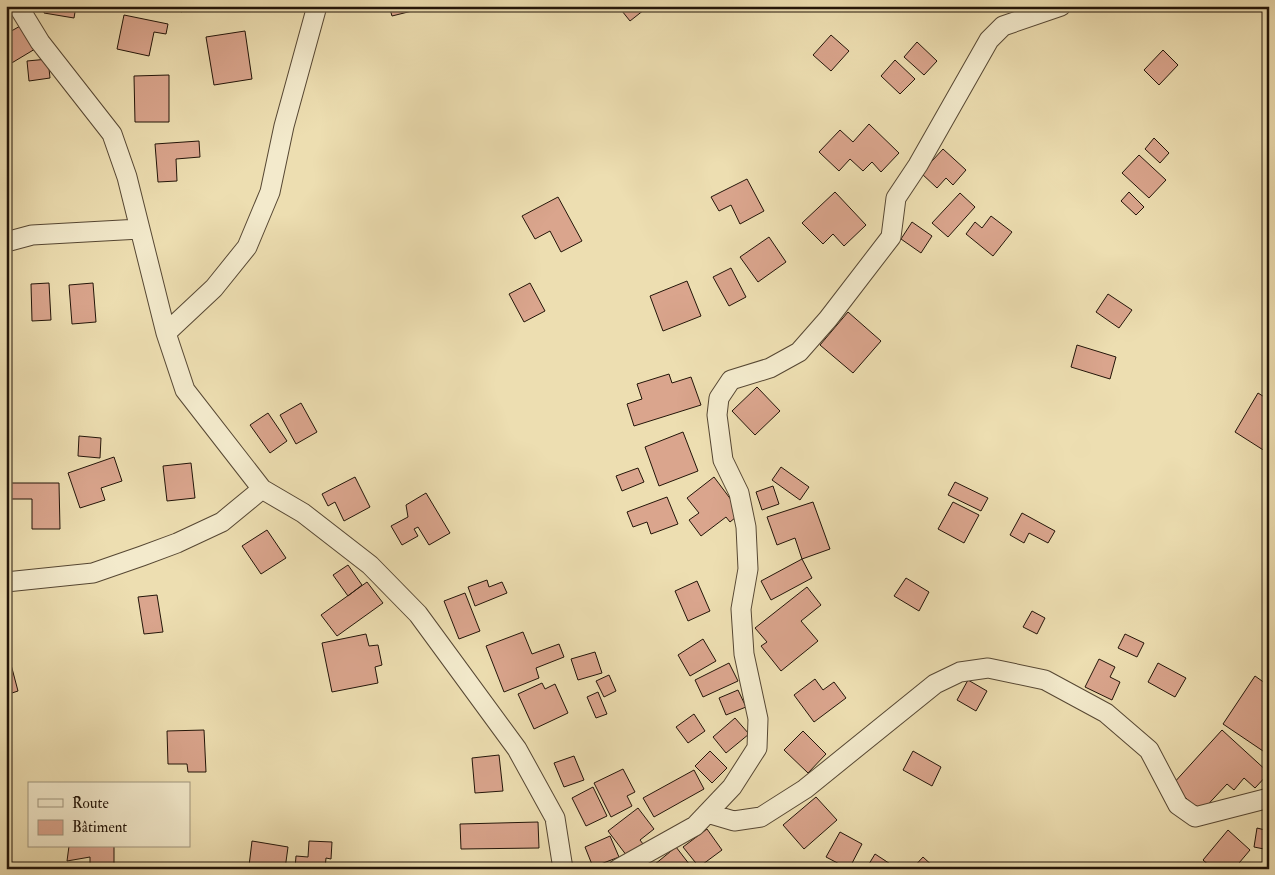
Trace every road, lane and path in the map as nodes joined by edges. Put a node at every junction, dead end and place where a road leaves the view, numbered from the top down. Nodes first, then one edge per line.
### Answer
1 (18, 6) edge
2 (317, 6) edge
3 (1061, 6) edge
4 (140, 229) junction
5 (6, 242) edge
6 (166, 332) junction
7 (262, 488) junction
8 (6, 582) edge
9 (1269, 798) edge
10 (707, 813) junction
11 (563, 869) edge
12 (618, 869) edge

1 - 4 street
2 - 6 street
3 - 10 street
4 - 5 street
4 - 6 street
6 - 7 street
7 - 8 street
7 - 11 street
9 - 10 street
10 - 12 street

